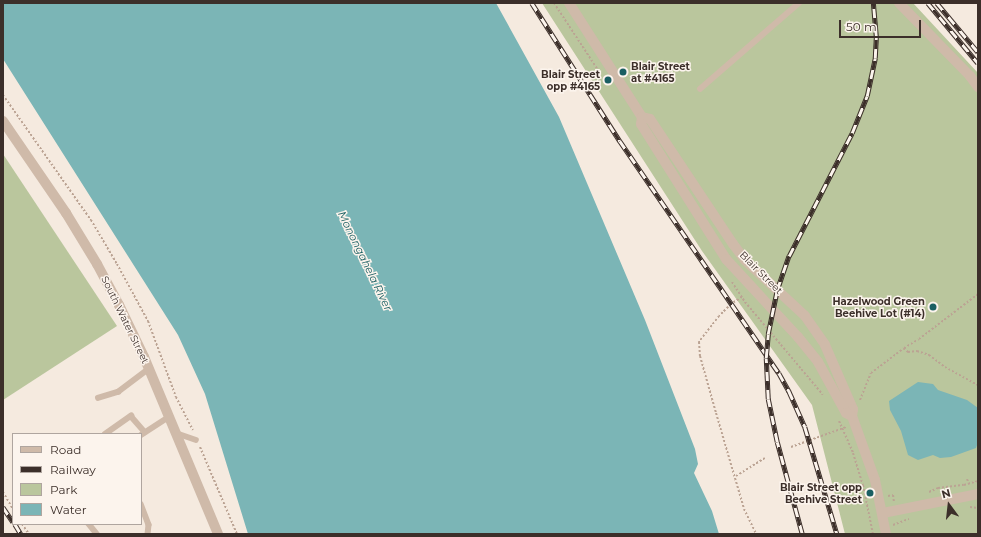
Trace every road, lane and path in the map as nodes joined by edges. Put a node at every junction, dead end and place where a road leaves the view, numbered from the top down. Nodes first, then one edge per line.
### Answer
1 (569, 3) edge
2 (799, 3) edge
3 (899, 3) edge
4 (978, 87) edge
5 (700, 89) dead end
6 (642, 117) junction
7 (3, 121) edge
8 (751, 288) junction
9 (978, 294) edge
10 (785, 348) dead end
11 (904, 348) junction
12 (149, 369) junction
13 (978, 385) edge
14 (824, 396) dead end
15 (98, 398) dead end
16 (857, 407) dead end
17 (170, 417) junction
18 (838, 419) dead end
19 (853, 420) junction
20 (842, 428) junction
21 (106, 433) edge
22 (176, 433) junction
23 (143, 434) edge
24 (196, 440) dead end
25 (791, 447) dead end
26 (765, 458) dead end
27 (736, 476) junction
28 (978, 481) edge
29 (3, 492) edge
30 (923, 494) dead end
31 (978, 494) edge
32 (899, 499) dead end
33 (894, 501) dead end
34 (12, 507) edge
35 (142, 508) edge
36 (883, 513) junction
37 (23, 525) edge
38 (90, 525) edge
39 (29, 534) edge
40 (97, 534) edge
41 (148, 534) edge
42 (218, 534) edge
43 (756, 534) edge
44 (873, 534) edge
45 (886, 534) edge

1 - 6 street, Blair Street
2 - 5 lane
3 - 4 street
6 - 8 street, Blair Street
6 - 19 street, Blair Street
7 - 12 street, South Water Street
8 - 19 street, Blair Street
8 - 27 path
9 - 11 path
10 - 14 path
11 - 13 path
11 - 16 path
12 - 15 lane
12 - 17 street, South Water Street
17 - 22 street, South Water Street
17 - 23 lane
18 - 20 path
19 - 20 path
19 - 36 street, Blair Street
20 - 25 path
20 - 44 path
21 - 23 lane
22 - 24 lane
22 - 42 street, South Water Street
26 - 27 path
27 - 43 path
28 - 30 path
29 - 34 path
31 - 36 street
32 - 33 path
35 - 41 lane
36 - 45 street, Blair Street
37 - 39 path
38 - 40 lane

